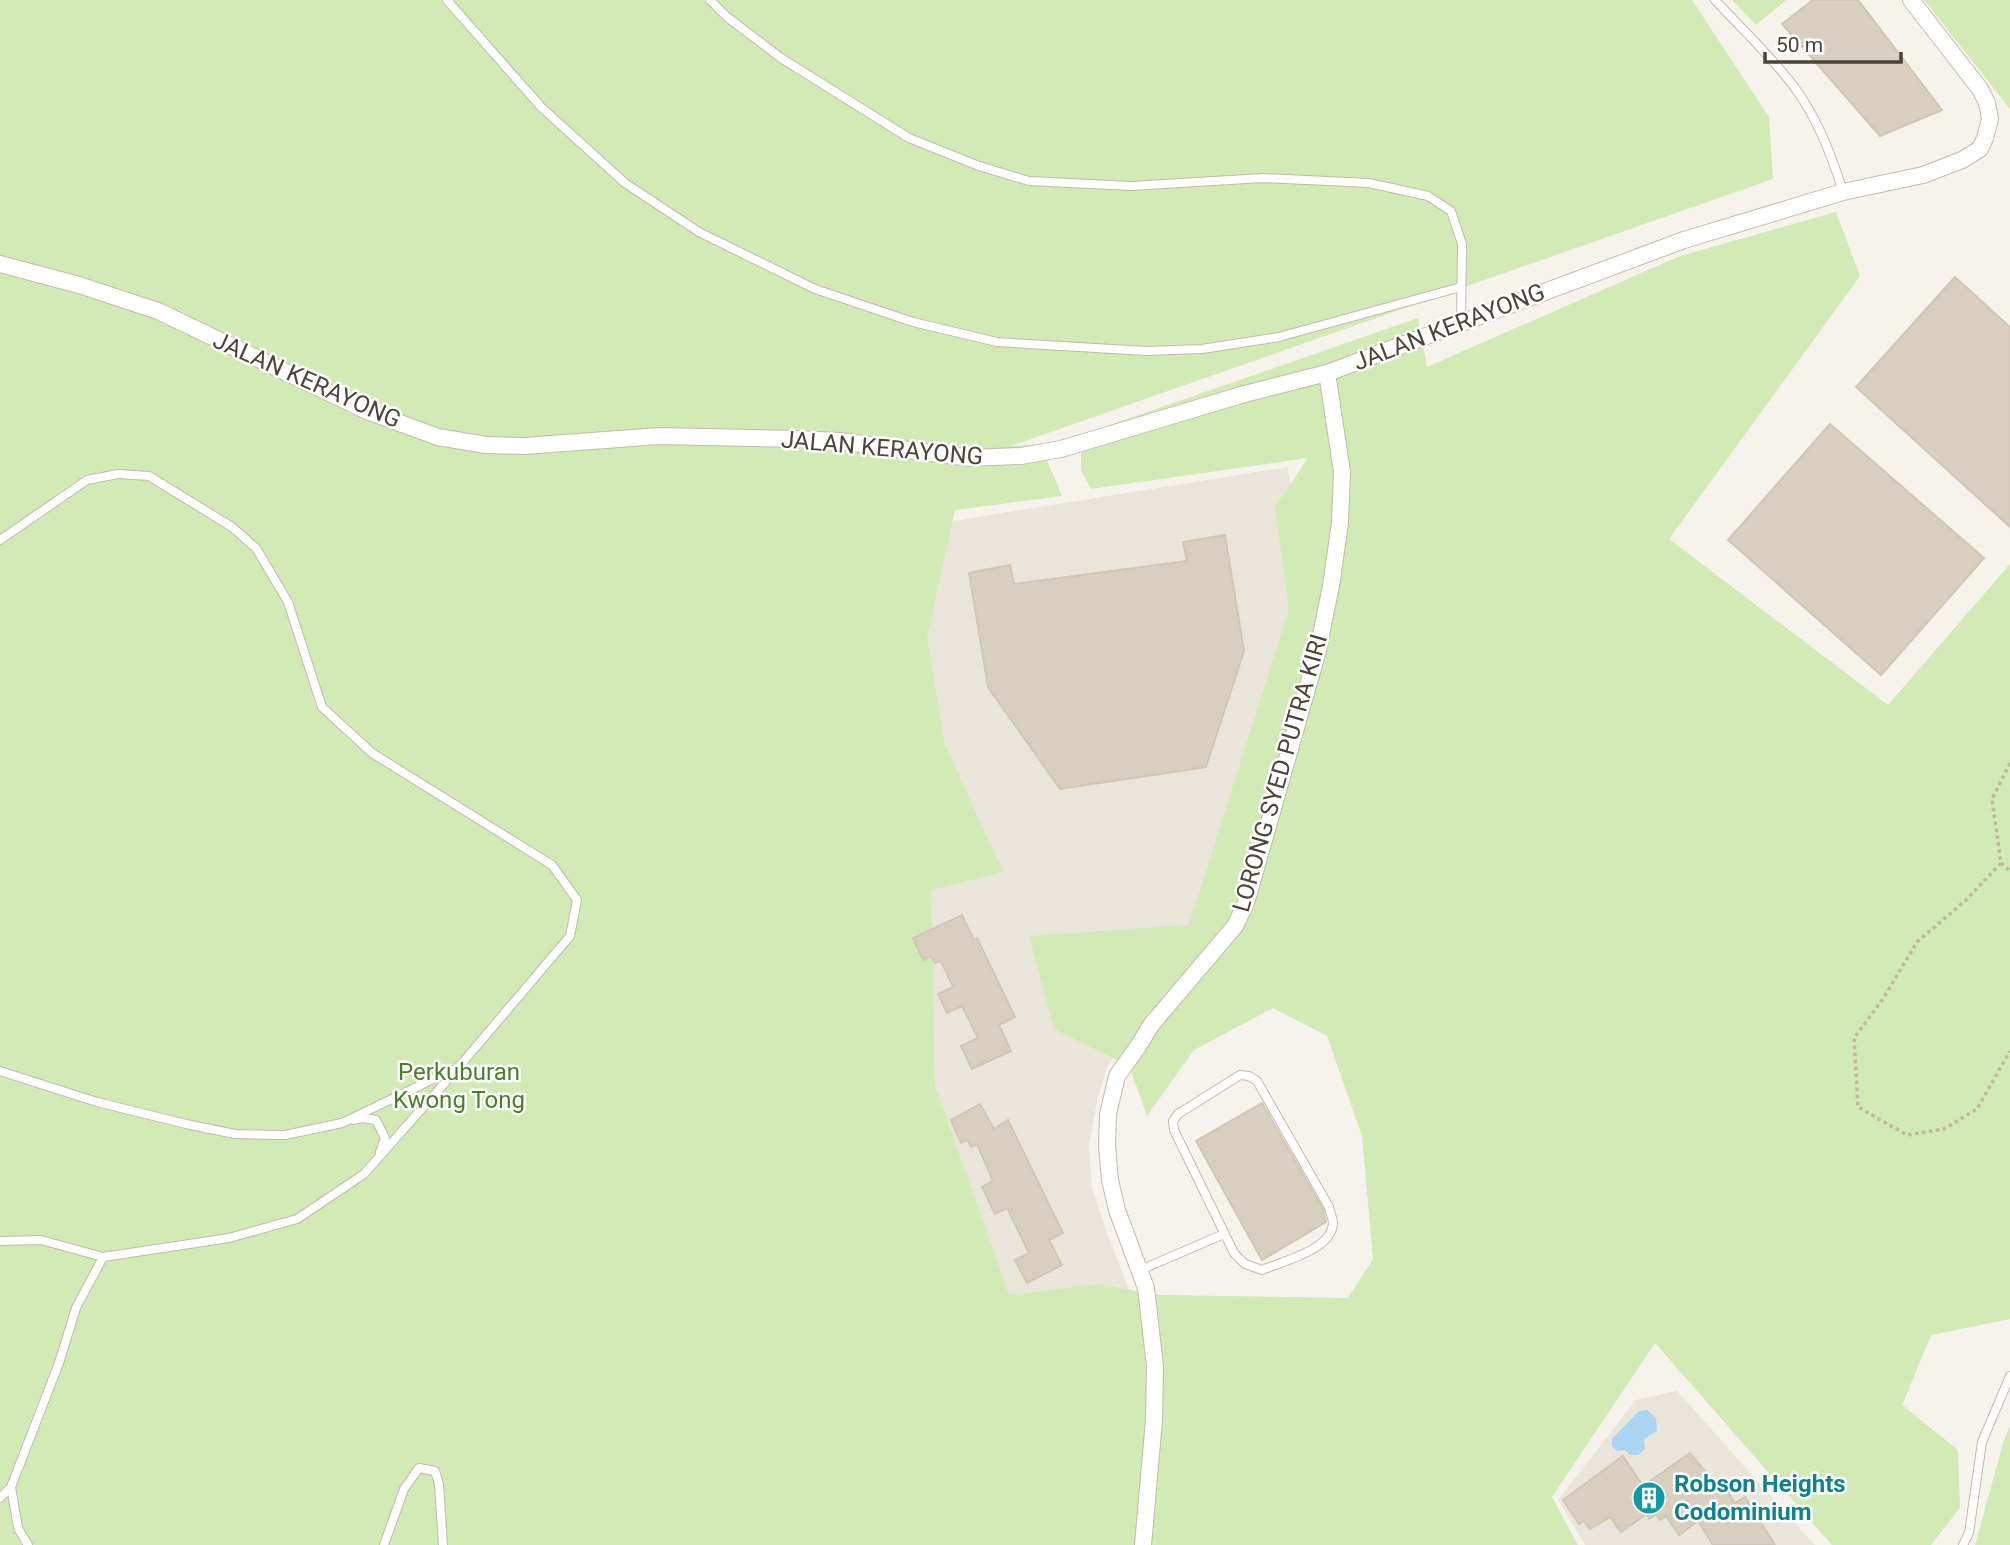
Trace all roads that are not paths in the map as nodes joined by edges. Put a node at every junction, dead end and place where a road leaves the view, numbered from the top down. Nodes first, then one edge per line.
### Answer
1 (447, 0) edge
2 (710, 0) edge
3 (1715, 0) edge
4 (1911, 0) edge
5 (1843, 192) junction
6 (0, 264) edge
7 (1461, 287) junction
8 (1461, 323) junction
9 (1327, 373) junction
10 (0, 540) edge
11 (458, 1068) junction
12 (0, 1071) edge
13 (342, 1123) junction
14 (364, 1174) junction
15 (1224, 1234) junction
16 (0, 1241) edge
17 (103, 1257) junction
18 (1138, 1271) junction
19 (2010, 1376) edge
20 (11, 1487) junction
21 (0, 1498) edge
22 (28, 1545) edge
23 (384, 1545) edge
24 (443, 1545) edge
25 (1143, 1545) edge
26 (1963, 1545) edge

1 - 7 lane
2 - 7 lane
3 - 5 lane
4 - 5 street, JALAN KERAYONG
5 - 8 street, JALAN KERAYONG
6 - 9 street, JALAN KERAYONG
7 - 8 lane
8 - 9 street, JALAN KERAYONG
9 - 18 street, LORONG SYED PUTRA KIRI
10 - 11 lane
11 - 13 lane
11 - 14 lane
12 - 13 lane
13 - 14 lane
14 - 17 lane
15 - 15 lane
15 - 18 lane
16 - 17 lane
17 - 20 lane
18 - 25 street, LORONG SYED PUTRA KIRI
19 - 26 lane
20 - 21 lane
20 - 22 lane
23 - 24 lane

